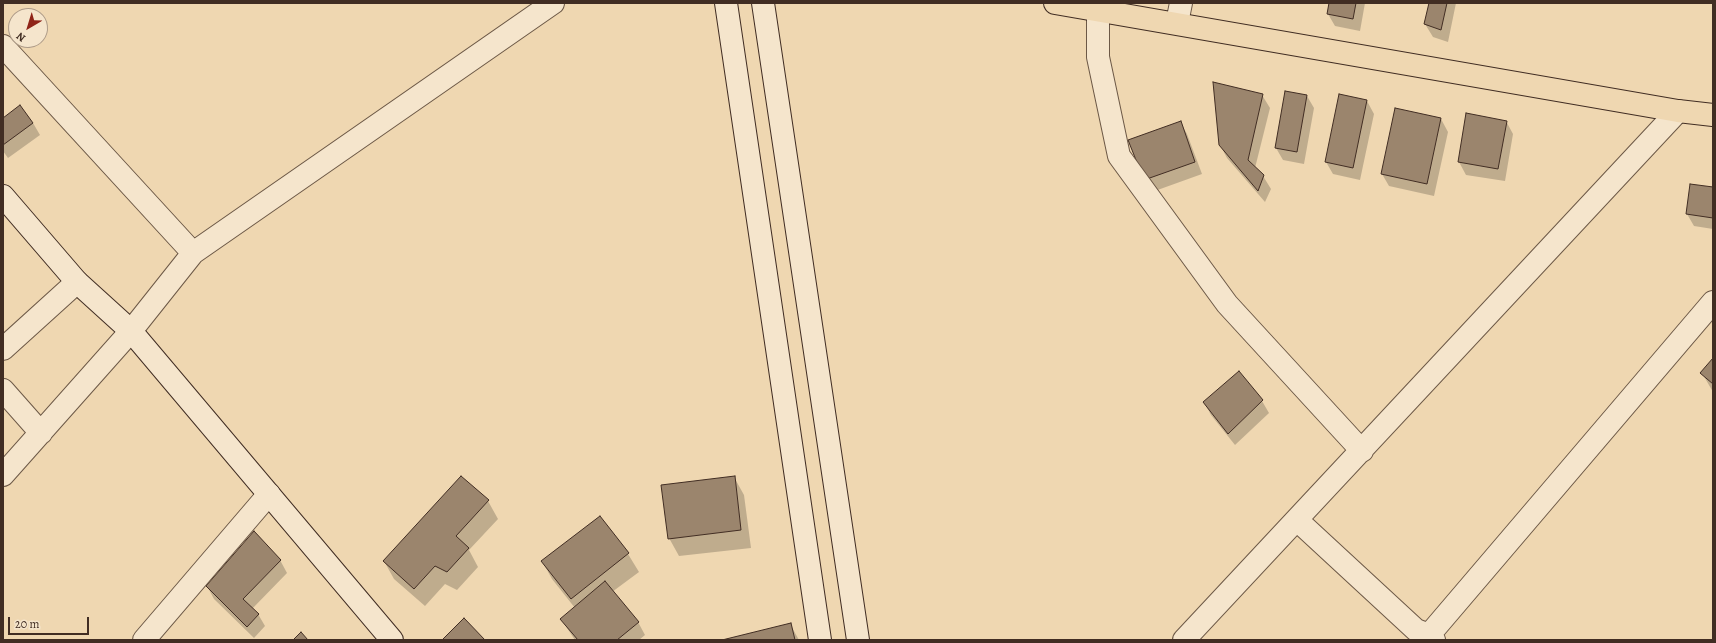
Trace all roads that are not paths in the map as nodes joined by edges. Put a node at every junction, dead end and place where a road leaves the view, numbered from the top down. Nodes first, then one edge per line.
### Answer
1 (553, 3) edge
2 (726, 3) edge
3 (763, 3) edge
4 (1055, 3) edge
5 (1098, 10) junction
6 (1179, 13) edge
7 (3, 46) edge
8 (1678, 111) junction
9 (1713, 115) edge
10 (3, 196) edge
11 (193, 253) junction
12 (77, 282) junction
13 (1713, 302) edge
14 (131, 331) junction
15 (3, 349) edge
16 (3, 390) edge
17 (41, 433) junction
18 (1362, 452) junction
19 (3, 475) edge
20 (269, 494) junction
21 (1297, 520) junction
22 (1432, 637) edge
23 (144, 640) edge
24 (392, 640) edge
25 (820, 640) edge
26 (858, 640) edge
27 (1184, 640) edge

1 - 11 street
2 - 25 street
3 - 26 street
4 - 5 main road
5 - 6 main road
5 - 18 street
6 - 8 main road
7 - 11 street
8 - 9 main road
8 - 18 street
10 - 12 street
11 - 14 street
12 - 14 street
12 - 15 street
13 - 22 street
14 - 17 street
14 - 20 street
16 - 17 street
17 - 19 street
18 - 21 street
20 - 23 street
20 - 24 street
21 - 22 street
21 - 27 street

